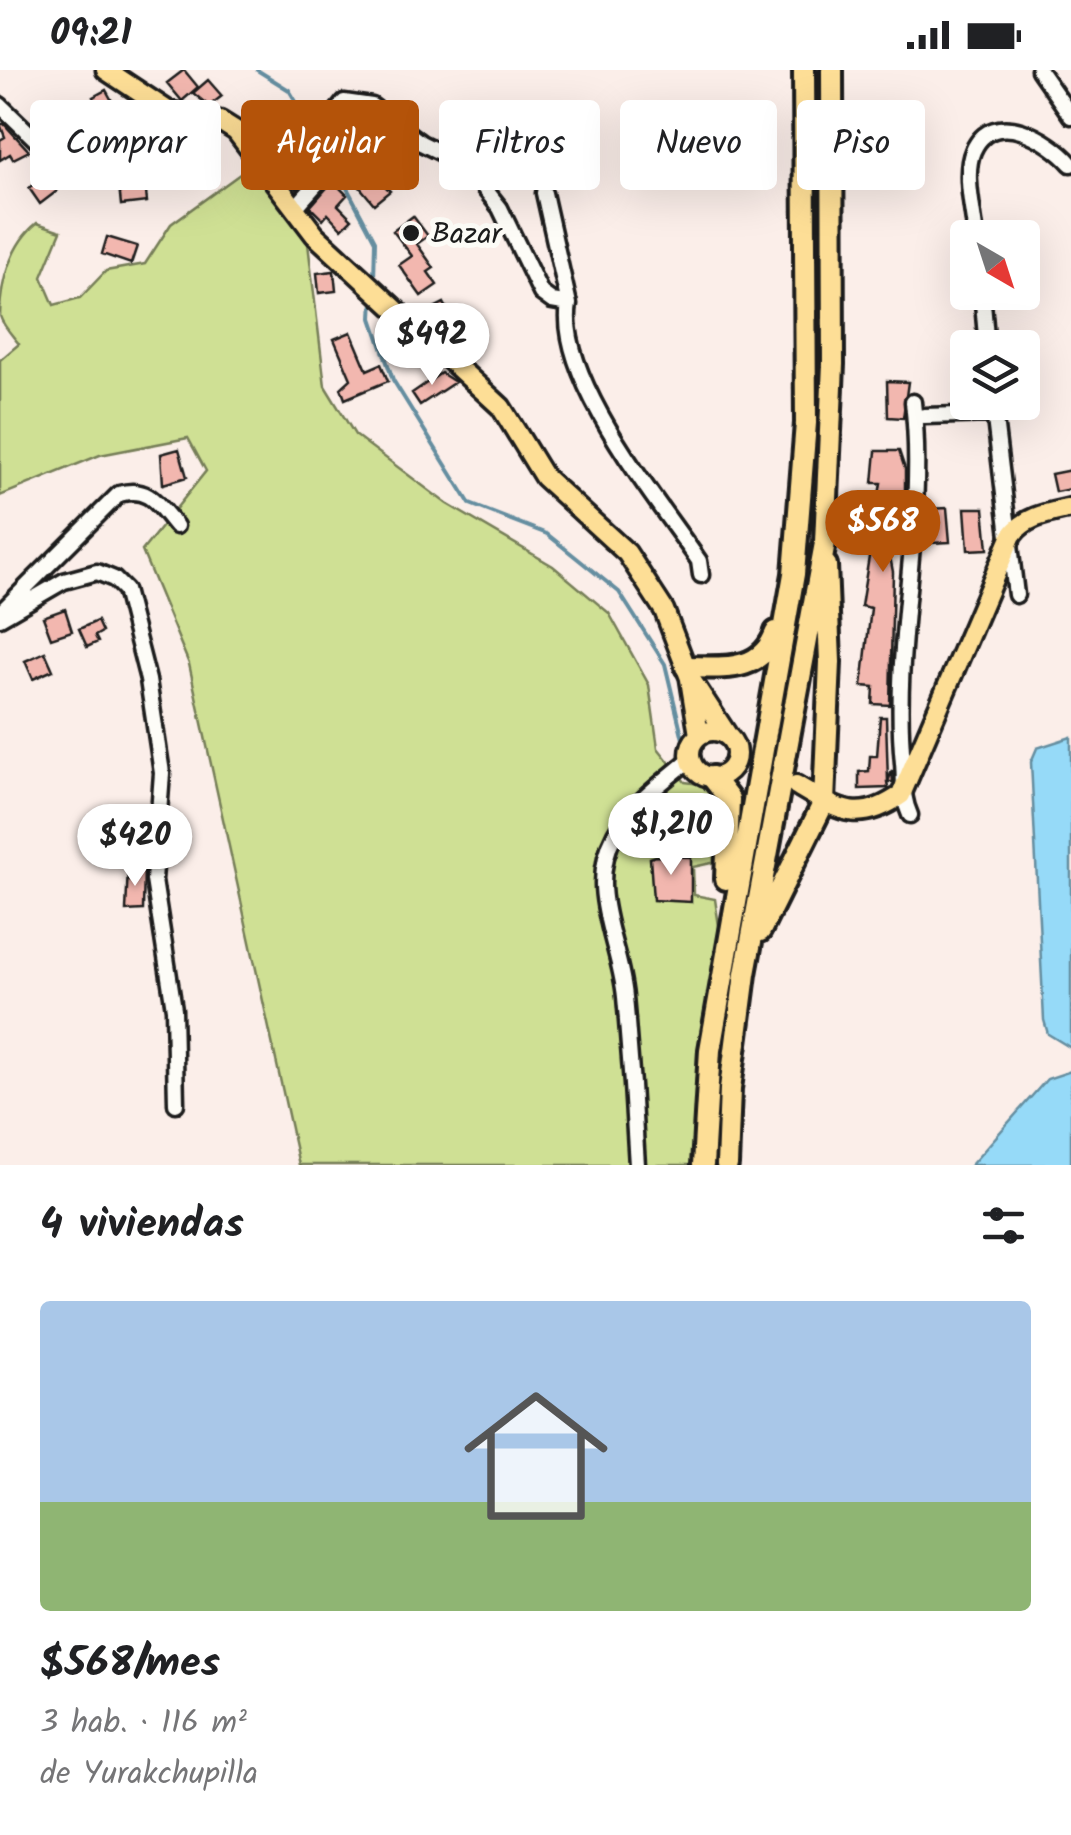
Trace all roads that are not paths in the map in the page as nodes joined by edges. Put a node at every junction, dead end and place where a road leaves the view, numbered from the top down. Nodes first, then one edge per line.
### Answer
1 (106, 70) edge
2 (804, 70) edge
3 (832, 70) edge
4 (1039, 70) edge
5 (0, 105) edge
6 (1071, 116) edge
7 (30, 134) edge
8 (1070, 163) edge
9 (1071, 173) edge
10 (544, 193) dead end
11 (294, 210) junction
12 (974, 220) edge
13 (568, 304) junction
14 (912, 402) dead end
15 (950, 413) edge
16 (924, 416) dead end
17 (994, 420) edge
18 (1071, 508) edge
19 (176, 526) dead end
20 (825, 543) junction
21 (1007, 548) junction
22 (701, 575) dead end
23 (790, 592) junction
24 (1016, 595) dead end
25 (0, 615) edge
26 (688, 672) junction
27 (699, 736) junction
28 (728, 736) junction
29 (690, 759) junction
30 (712, 777) junction
31 (796, 785) dead end
32 (901, 795) junction
33 (824, 802) junction
34 (910, 815) dead end
35 (751, 947) junction
36 (724, 969) junction
37 (176, 1104) dead end
38 (636, 1165) edge
39 (703, 1165) edge
40 (727, 1165) edge

1 - 11 main road
2 - 23 highway
3 - 20 highway
4 - 6 street
5 - 7 street
8 - 9 street
8 - 12 street
10 - 13 street
11 - 13 street
11 - 26 main road
13 - 22 street
14 - 32 street
15 - 16 street
17 - 21 street
18 - 21 main road
19 - 25 street
20 - 33 highway
20 - 35 highway
21 - 24 street
21 - 32 main road
23 - 26 highway
23 - 36 highway
25 - 37 street
26 - 27 main road
26 - 28 main road
27 - 28 main road
27 - 29 main road
28 - 30 main road
29 - 30 main road
29 - 38 street
30 - 36 highway
31 - 33 main road
32 - 33 main road
32 - 34 street
33 - 35 highway
35 - 40 highway
36 - 39 highway

